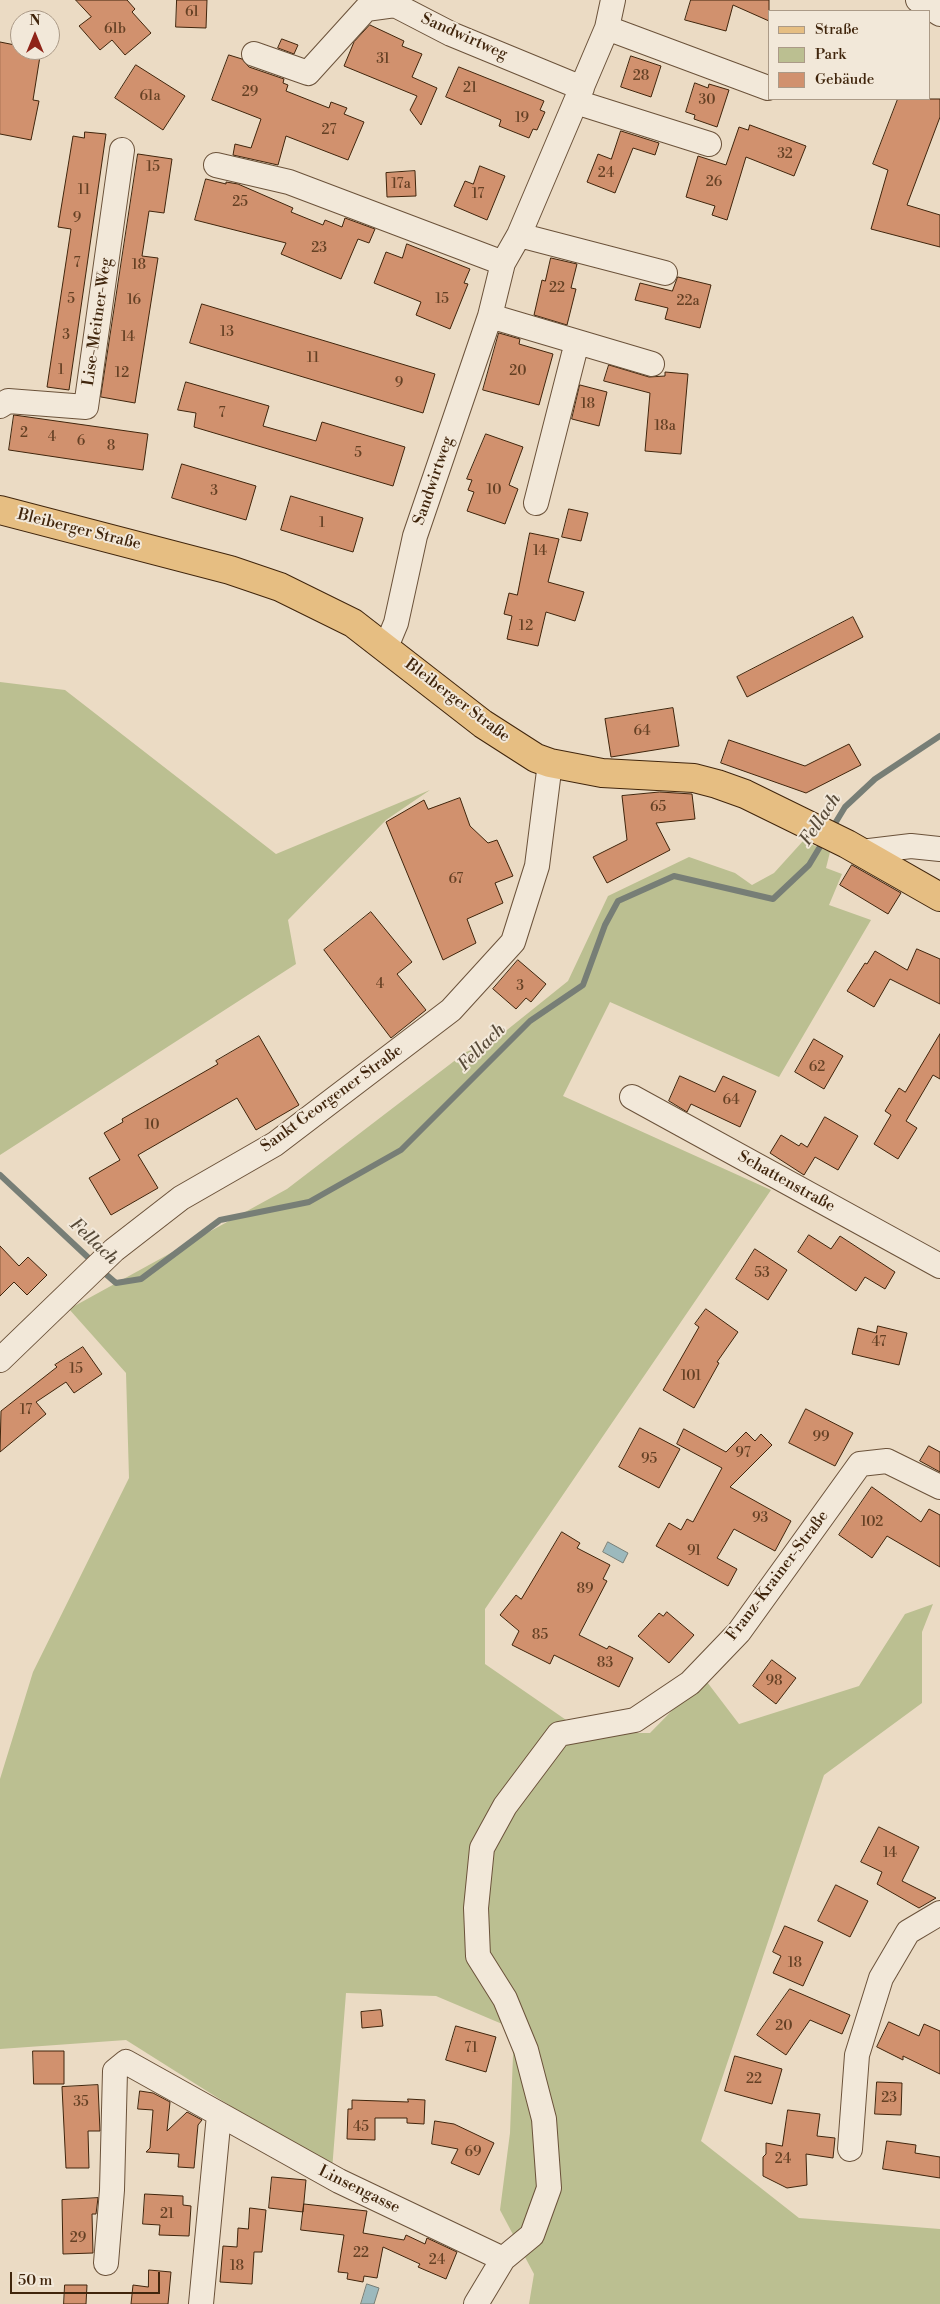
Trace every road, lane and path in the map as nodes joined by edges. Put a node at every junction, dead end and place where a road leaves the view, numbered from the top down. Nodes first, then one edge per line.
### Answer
1 (613, 0) edge
2 (918, 0) edge
3 (940, 14) edge
4 (608, 28) junction
5 (254, 54) dead end
6 (768, 88) edge
7 (579, 95) junction
8 (709, 144) dead end
9 (122, 150) dead end
10 (216, 165) dead end
11 (519, 235) junction
12 (503, 264) junction
13 (665, 274) dead end
14 (490, 316) junction
15 (577, 342) junction
16 (652, 364) dead end
17 (0, 406) edge
18 (536, 503) dead end
19 (0, 510) edge
20 (386, 647) junction
21 (550, 762) junction
22 (854, 848) junction
23 (940, 849) edge
24 (940, 897) edge
25 (632, 1097) dead end
26 (940, 1266) edge
27 (0, 1360) edge
28 (940, 1487) edge
29 (940, 1913) edge
30 (219, 2115) junction
31 (850, 2149) dead end
32 (503, 2260) junction
33 (106, 2263) dead end
34 (201, 2304) edge
35 (476, 2304) edge

1 - 4 street, Sandwirtweg
2 - 3 street
4 - 6 street
4 - 7 street, Sandwirtweg
5 - 7 street, Sandwirtweg
7 - 8 street, Sandwirtweg
7 - 11 street, Sandwirtweg
9 - 17 street, Lise-Meitner-Weg
10 - 12 street
11 - 12 street, Sandwirtweg
11 - 13 street
12 - 14 street, Sandwirtweg
14 - 15 street
14 - 20 street, Sandwirtweg
15 - 16 street
15 - 18 street
19 - 20 main road, Bleiberger Straße
20 - 21 main road, Bleiberger Straße
21 - 22 main road, Bleiberger Straße
21 - 27 street, Sankt Georgener Straße
22 - 23 street
22 - 24 main road, Bleiberger Straße
25 - 26 street, Schattenstraße
28 - 32 street, Franz-Krainer-Straße
29 - 31 street
30 - 32 street, Linsengasse
30 - 33 street, Linsengasse
30 - 34 street
32 - 35 street, Franz-Krainer-Straße

